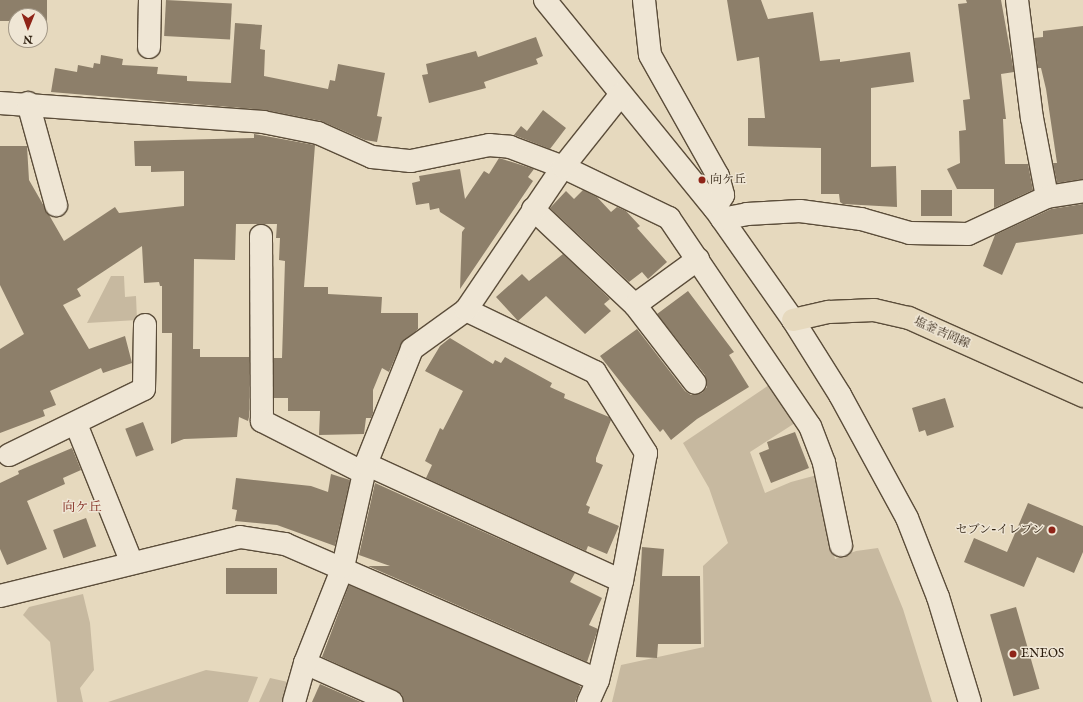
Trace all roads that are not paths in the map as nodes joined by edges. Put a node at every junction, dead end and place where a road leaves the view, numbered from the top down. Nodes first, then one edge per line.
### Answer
1 (150, 0) edge
2 (545, 0) edge
3 (644, 0) edge
4 (1017, 0) edge
5 (149, 47) dead end
6 (621, 94) junction
7 (0, 103) edge
8 (28, 103) junction
9 (563, 167) junction
10 (1083, 191) edge
11 (1047, 197) junction
12 (56, 205) dead end
13 (533, 209) junction
14 (719, 214) junction
15 (261, 236) dead end
16 (698, 259) junction
17 (635, 305) junction
18 (466, 310) junction
19 (793, 320) junction
20 (145, 325) dead end
21 (695, 383) dead end
22 (1083, 396) edge
23 (76, 424) junction
24 (9, 455) dead end
25 (365, 468) junction
26 (841, 545) dead end
27 (132, 564) junction
28 (343, 567) junction
29 (622, 581) junction
30 (0, 596) edge
31 (305, 664) junction
32 (598, 680) junction
33 (294, 702) edge
34 (392, 702) edge
35 (588, 702) edge
36 (970, 702) edge

1 - 5 street
2 - 6 street
3 - 14 street
4 - 11 street
6 - 9 street
6 - 14 street
7 - 8 street
8 - 9 street
8 - 12 street
9 - 13 street
9 - 16 street
10 - 11 street
11 - 14 street
13 - 17 street
13 - 18 street
14 - 19 street
15 - 25 street
16 - 17 street
16 - 26 street
17 - 21 street
18 - 25 street
18 - 29 street
19 - 22 main road, 塩釜吉岡線
19 - 36 street
20 - 23 street
23 - 24 street
23 - 27 street
25 - 28 street
25 - 29 street
27 - 28 street
27 - 30 street
28 - 31 street
28 - 32 street
29 - 32 street
31 - 33 street
31 - 34 street
32 - 35 street

